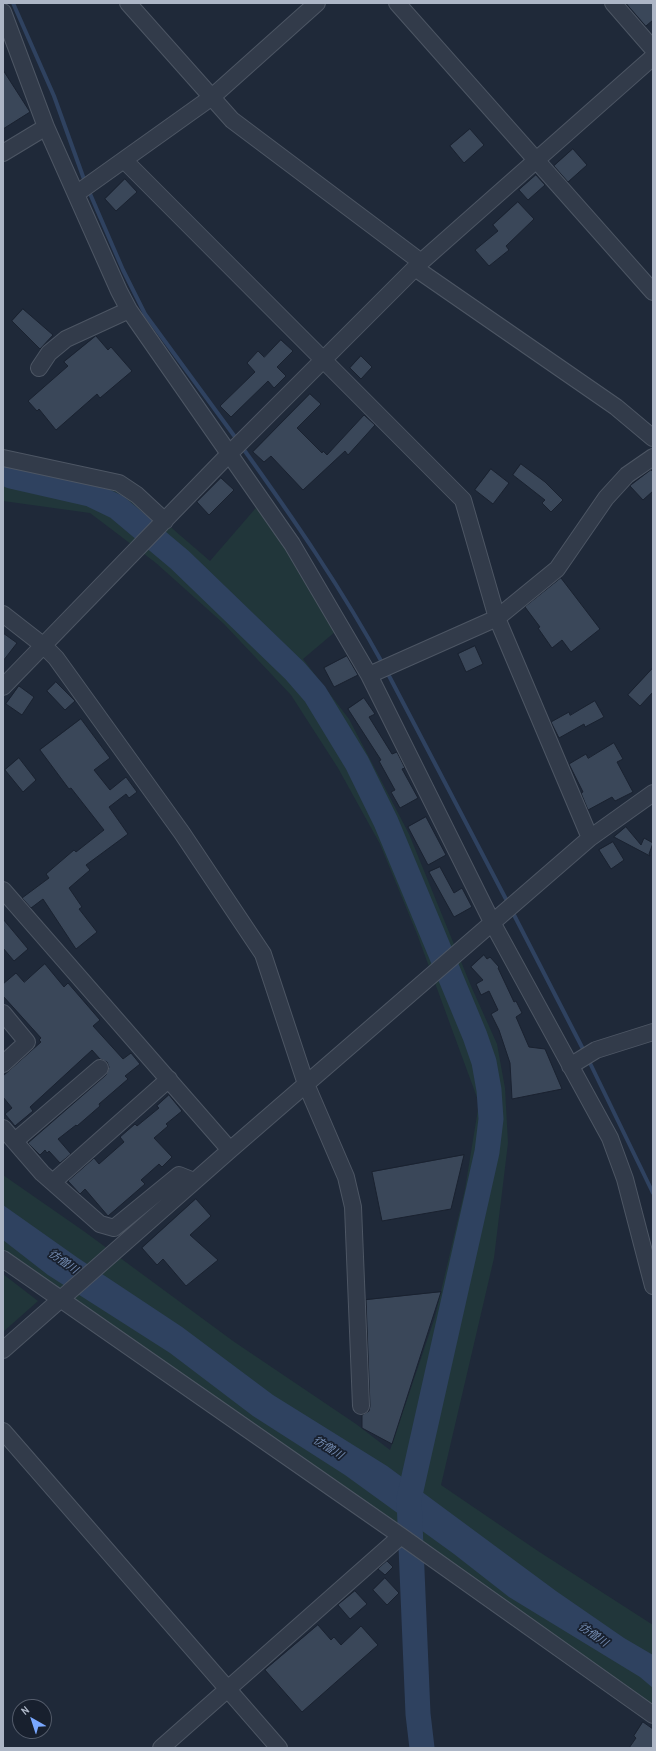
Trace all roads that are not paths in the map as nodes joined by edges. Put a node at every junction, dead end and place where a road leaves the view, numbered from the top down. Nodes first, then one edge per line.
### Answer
1 (128, 3) edge
2 (317, 3) edge
3 (397, 3) edge
4 (613, 3) edge
5 (3, 12) edge
6 (653, 49) edge
7 (653, 57) edge
8 (212, 97) junction
9 (46, 127) junction
10 (3, 153) edge
11 (124, 160) junction
12 (536, 160) junction
13 (76, 194) junction
14 (418, 265) junction
15 (653, 292) edge
16 (129, 310) junction
17 (323, 362) junction
18 (39, 368) dead end
19 (651, 433) edge
20 (230, 453) junction
21 (653, 457) edge
22 (3, 458) edge
23 (165, 521) junction
24 (3, 614) edge
25 (497, 618) junction
26 (44, 646) junction
27 (369, 674) junction
28 (3, 687) edge
29 (653, 793) edge
30 (590, 838) junction
31 (3, 890) edge
32 (493, 924) junction
33 (3, 1013) edge
34 (653, 1032) edge
35 (3, 1064) edge
36 (570, 1066) junction
37 (100, 1068) dead end
38 (168, 1079) junction
39 (306, 1084) junction
40 (3, 1128) edge
41 (15, 1141) junction
42 (230, 1150) junction
43 (194, 1181) junction
44 (52, 1182) junction
45 (3, 1259) edge
46 (653, 1286) edge
47 (64, 1297) junction
48 (3, 1350) edge
49 (360, 1406) dead end
50 (3, 1431) edge
51 (401, 1536) junction
52 (228, 1689) junction
53 (653, 1715) edge
54 (161, 1748) edge
55 (279, 1748) edge

1 - 8 street
2 - 8 street
3 - 12 street
4 - 6 street
5 - 9 street
7 - 12 street
8 - 11 street
8 - 14 street
9 - 10 street
9 - 13 street
11 - 13 street
11 - 17 street
12 - 14 street
12 - 15 street
13 - 16 street
14 - 17 street
14 - 19 street
16 - 18 street
16 - 20 street
17 - 20 street
17 - 25 street
20 - 23 street
20 - 27 street
21 - 25 street
22 - 23 street
23 - 26 street
24 - 26 street
25 - 27 street
25 - 30 street
26 - 28 street
26 - 39 street
27 - 32 street
29 - 30 street
30 - 32 street
31 - 38 street
32 - 36 street
32 - 39 street
33 - 35 street
34 - 36 street
36 - 46 street
37 - 41 street
38 - 42 street
38 - 44 street
39 - 42 street
39 - 49 street
40 - 41 street
41 - 44 street
42 - 43 street
43 - 44 street
43 - 47 street
45 - 47 street
47 - 48 street
47 - 51 street
50 - 52 street
51 - 52 street
51 - 53 street
52 - 54 street
52 - 55 street

